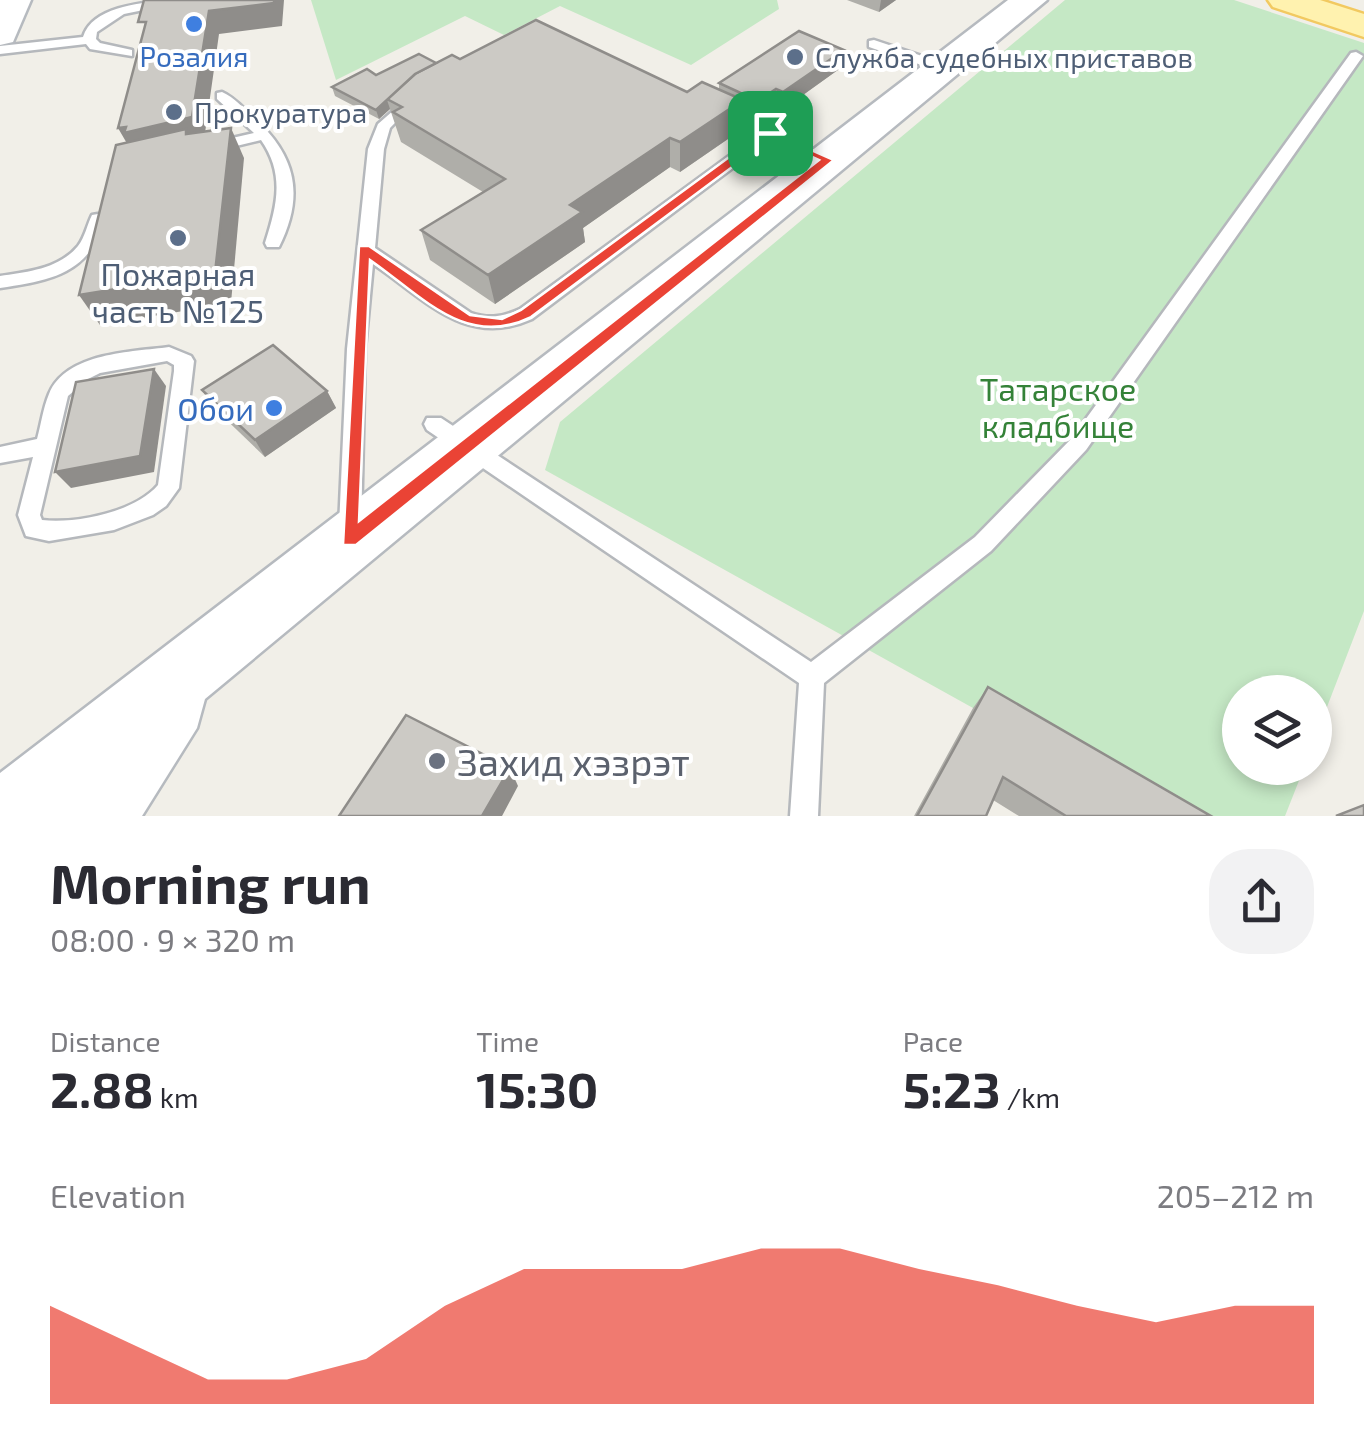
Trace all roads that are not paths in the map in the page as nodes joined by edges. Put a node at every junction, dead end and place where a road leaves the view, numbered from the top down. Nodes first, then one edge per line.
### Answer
1 (14, 0) edge
2 (186, 0) edge
3 (1030, 0) edge
4 (1285, 0) edge
5 (0, 34) edge
6 (89, 40) junction
7 (1360, 41) edge
8 (874, 44) dead end
9 (0, 50) edge
10 (127, 53) dead end
11 (944, 68) junction
12 (432, 88) edge
13 (222, 96) dead end
14 (700, 100) edge
15 (770, 133) junction
16 (265, 135) junction
17 (194, 150) edge
18 (828, 160) junction
19 (101, 206) edge
20 (273, 244) dead end
21 (364, 249) junction
22 (0, 282) edge
23 (450, 436) junction
24 (46, 446) junction
25 (0, 454) edge
26 (350, 539) junction
27 (211, 649) junction
28 (812, 677) junction
29 (5, 816) edge
30 (98, 816) edge
31 (804, 816) edge

1 - 5 street
2 - 6 lane
3 - 11 street
4 - 7 main road
6 - 9 lane
6 - 10 lane
7 - 28 lane
8 - 11 lane
11 - 18 street
12 - 21 lane
13 - 16 lane
14 - 15 lane
15 - 18 lane
15 - 21 lane
16 - 17 lane
16 - 20 lane
18 - 23 street
19 - 22 lane
21 - 26 lane
23 - 26 street
23 - 28 lane
24 - 24 lane
24 - 25 lane
26 - 27 street
27 - 29 street
27 - 30 street
28 - 31 lane

